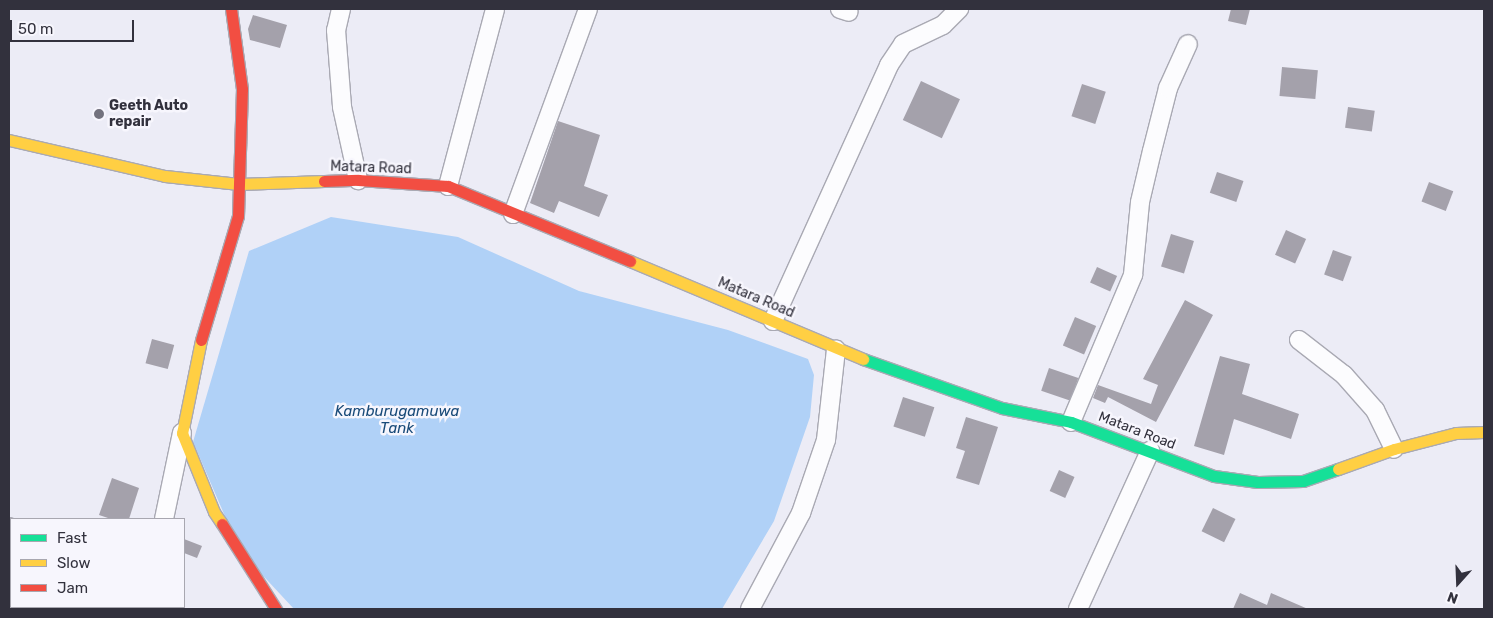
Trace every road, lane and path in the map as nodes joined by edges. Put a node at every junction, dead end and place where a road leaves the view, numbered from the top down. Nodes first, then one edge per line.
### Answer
1 (231, 9) edge
2 (341, 9) edge
3 (495, 9) edge
4 (588, 9) edge
5 (959, 9) edge
6 (1188, 44) dead end
7 (9, 140) edge
8 (358, 180) junction
9 (240, 184) junction
10 (448, 186) junction
11 (513, 214) junction
12 (772, 321) junction
13 (1299, 340) dead end
14 (836, 350) junction
15 (1071, 422) junction
16 (1484, 432) edge
17 (182, 433) junction
18 (1394, 449) junction
19 (1150, 451) junction
20 (164, 518) edge
21 (276, 609) edge
22 (750, 609) edge
23 (1078, 609) edge

1 - 9 main road
2 - 8 street
3 - 10 street
4 - 11 street
5 - 12 street
6 - 15 street
7 - 9 main road, Matara Road
8 - 9 main road, Matara Road
8 - 10 main road, Matara Road
9 - 17 main road
10 - 11 main road, Matara Road
11 - 12 main road, Matara Road
12 - 14 main road, Matara Road
13 - 18 street
14 - 15 main road, Matara Road
14 - 22 street
15 - 19 main road, Matara Road
16 - 18 main road, Matara Road
17 - 20 street
17 - 21 main road
18 - 19 main road, Matara Road
19 - 23 street

